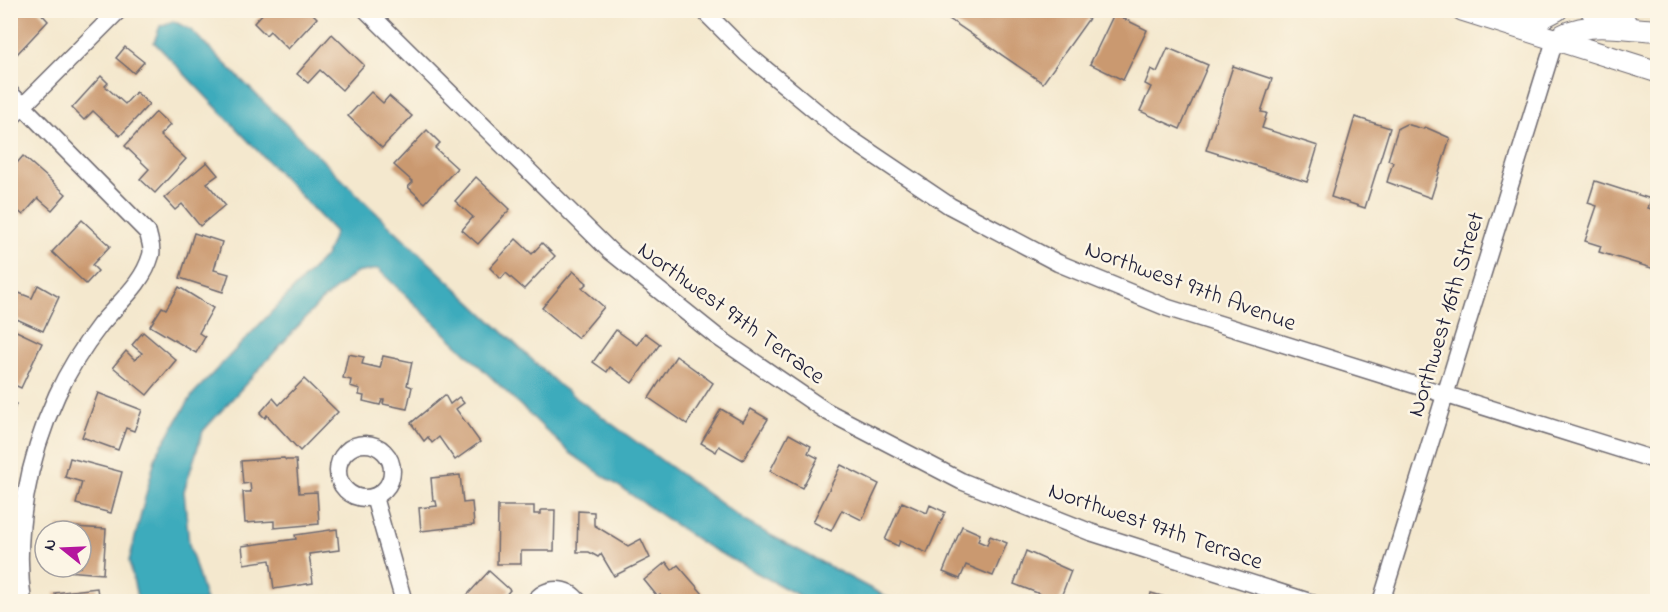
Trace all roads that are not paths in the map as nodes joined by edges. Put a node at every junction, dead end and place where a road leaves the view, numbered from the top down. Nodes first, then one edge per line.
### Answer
1 (120, 10) edge
2 (366, 10) edge
3 (703, 10) edge
4 (1462, 10) edge
5 (1476, 10) edge
6 (1557, 10) edge
7 (1591, 10) edge
8 (1655, 30) edge
9 (1555, 40) junction
10 (1658, 72) edge
11 (10, 93) edge
12 (24, 106) junction
13 (10, 119) edge
14 (1445, 395) junction
15 (1658, 461) edge
16 (374, 497) dead end
17 (15, 535) edge
18 (23, 602) edge
19 (404, 602) edge
20 (534, 602) edge
21 (579, 602) edge
22 (1310, 602) edge
23 (1382, 602) edge

1 - 12 street
2 - 22 street, Northwest 97th Terrace
3 - 14 street, Northwest 97th Avenue
4 - 9 main road
5 - 6 main road
7 - 8 main road
8 - 9 main road
9 - 10 main road
9 - 14 street, Northwest 16th Street
11 - 12 street
12 - 13 street
12 - 17 street
14 - 15 street, Northwest 97th Avenue
14 - 23 street, Northwest 16th Street
16 - 19 street
17 - 18 street
20 - 21 street

